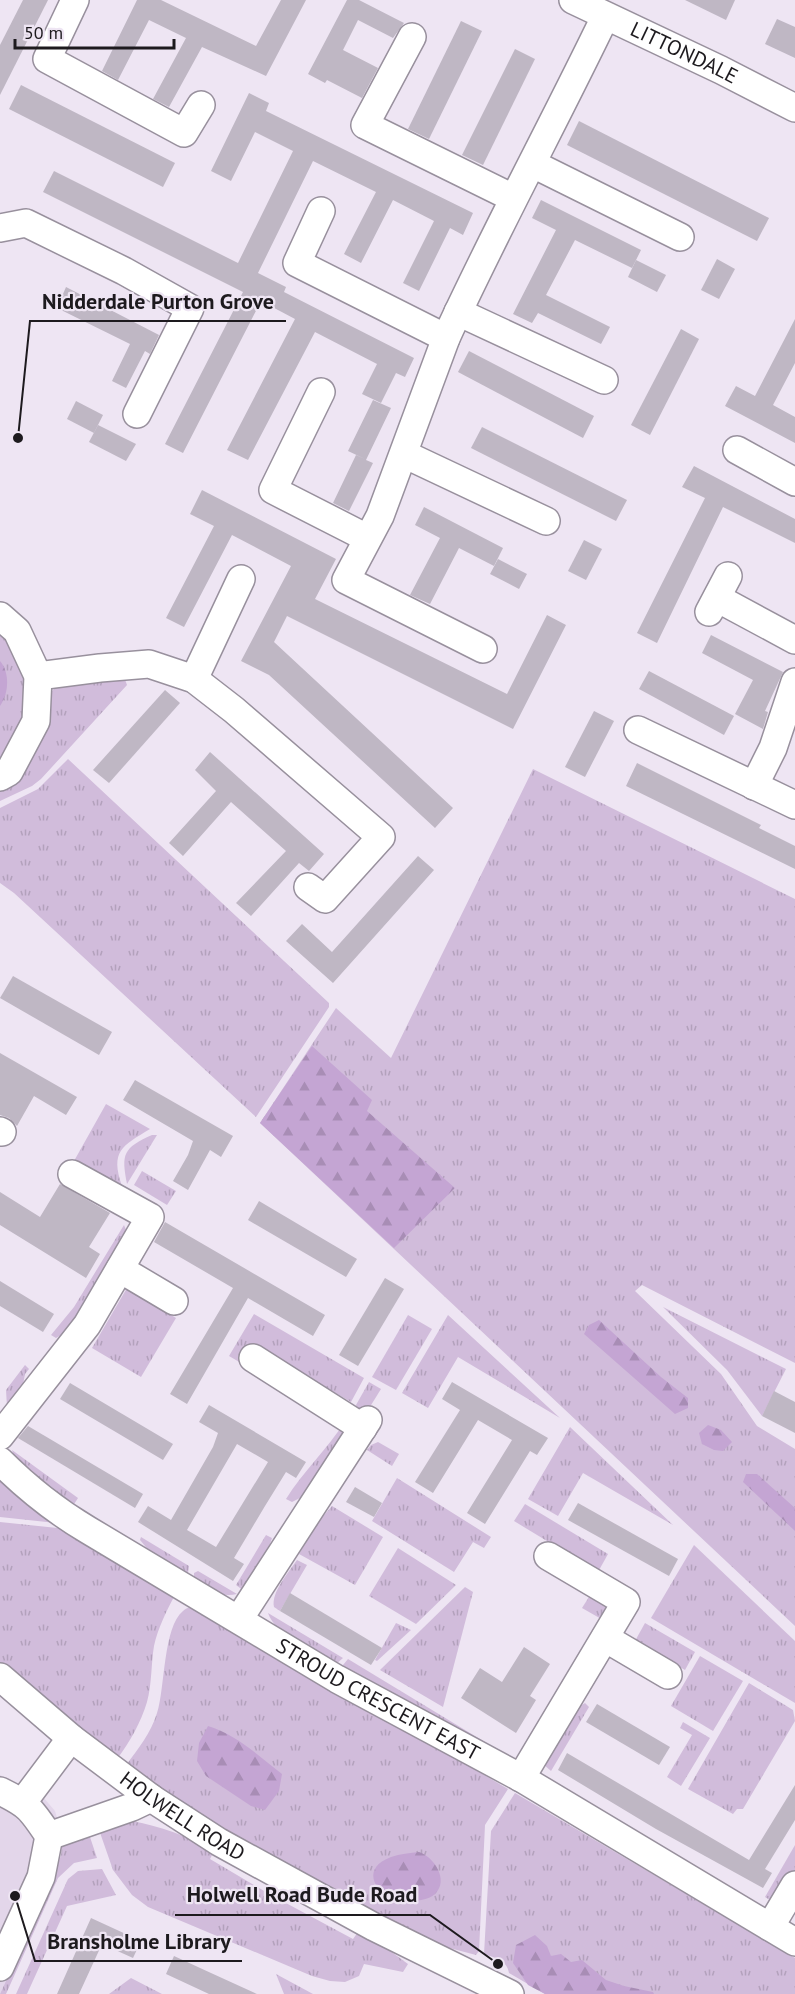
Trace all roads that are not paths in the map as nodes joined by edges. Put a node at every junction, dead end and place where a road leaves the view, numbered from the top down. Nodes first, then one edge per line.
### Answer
1 (75, 0) edge
2 (573, 0) edge
3 (605, 17) junction
4 (412, 38) dead end
5 (201, 105) dead end
6 (795, 108) edge
7 (533, 164) junction
8 (513, 198) junction
9 (321, 211) dead end
10 (0, 228) edge
11 (680, 237) dead end
12 (458, 312) junction
13 (446, 338) junction
14 (604, 380) dead end
15 (321, 392) dead end
16 (137, 414) dead end
17 (736, 449) dead end
18 (404, 454) junction
19 (795, 482) edge
20 (546, 521) dead end
21 (367, 538) junction
22 (242, 579) dead end
23 (718, 595) dead end
24 (0, 616) edge
25 (795, 640) edge
26 (483, 649) dead end
27 (38, 676) junction
28 (194, 679) junction
29 (795, 682) edge
30 (638, 730) dead end
31 (0, 777) edge
32 (754, 786) junction
33 (795, 806) edge
34 (309, 886) dead end
35 (72, 1174) dead end
36 (120, 1269) junction
37 (174, 1301) dead end
38 (253, 1358) dead end
39 (0, 1436) edge
40 (0, 1461) edge
41 (548, 1556) dead end
42 (239, 1619) junction
43 (604, 1638) junction
44 (668, 1675) dead end
45 (0, 1677) edge
46 (72, 1738) junction
47 (521, 1778) junction
48 (11, 1796) edge
49 (151, 1798) junction
50 (49, 1836) junction
51 (795, 1885) edge
52 (770, 1927) junction
53 (795, 1942) edge
54 (0, 1967) edge
55 (510, 1994) edge

1 - 5 street
2 - 3 street, LITTONDALE
3 - 6 street, LITTONDALE
3 - 7 street
4 - 8 street
7 - 8 street
7 - 11 street
8 - 12 street
9 - 13 street
10 - 16 street
12 - 13 street
12 - 14 street
13 - 18 street
15 - 21 street
17 - 19 street
18 - 20 street
18 - 21 street
21 - 26 street
22 - 28 street
23 - 25 street
24 - 27 street
27 - 28 street
27 - 31 street
28 - 34 street
29 - 32 street
30 - 32 street
32 - 33 street
35 - 36 street
36 - 37 street
36 - 39 street
38 - 42 street
40 - 42 street, STROUD CRESCENT EAST
41 - 43 street
42 - 47 street, STROUD CRESCENT EAST
43 - 44 street
43 - 47 street
45 - 46 street, HOLWELL ROAD
46 - 48 street
46 - 49 street, HOLWELL ROAD
47 - 52 street, STROUD CRESCENT EAST
48 - 50 street
49 - 50 street
49 - 55 street, HOLWELL ROAD
50 - 54 street
51 - 52 street
52 - 53 street, STROUD CRESCENT EAST

